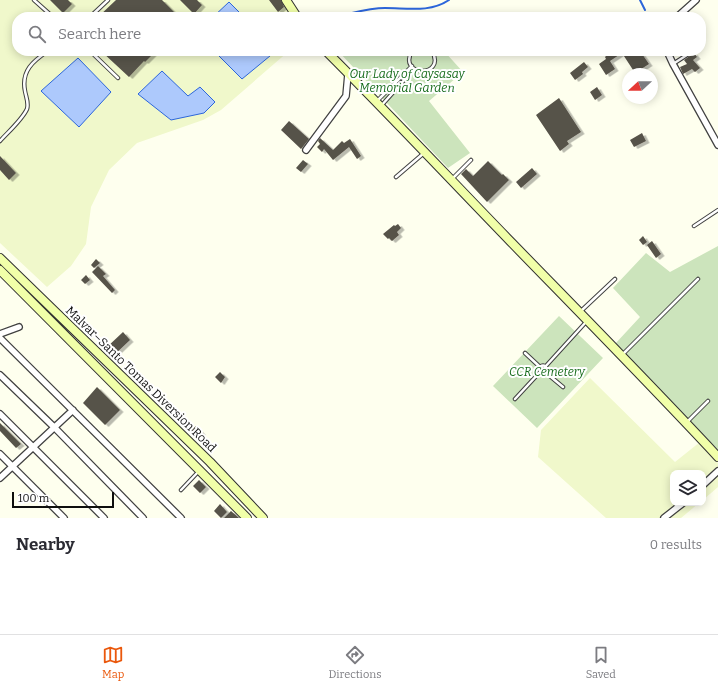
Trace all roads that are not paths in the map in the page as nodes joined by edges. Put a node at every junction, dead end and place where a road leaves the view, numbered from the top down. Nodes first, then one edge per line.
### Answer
1 (34, 0) edge
2 (108, 0) edge
3 (286, 0) edge
4 (696, 0) edge
5 (47, 12) edge
6 (95, 12) edge
7 (294, 12) edge
8 (683, 12) edge
9 (42, 56) edge
10 (95, 56) edge
11 (331, 56) edge
12 (410, 56) edge
13 (434, 56) edge
14 (669, 56) edge
15 (685, 56) edge
16 (672, 64) junction
17 (412, 66) junction
18 (414, 69) junction
19 (348, 74) junction
20 (118, 78) dead end
21 (379, 103) junction
22 (0, 141) edge
23 (718, 145) edge
24 (306, 150) dead end
25 (424, 152) junction
26 (472, 160) dead end
27 (396, 176) dead end
28 (452, 180) junction
29 (718, 210) edge
30 (694, 226) dead end
31 (0, 258) edge
32 (0, 270) edge
33 (615, 279) dead end
34 (698, 279) dead end
35 (580, 312) junction
36 (588, 320) junction
37 (19, 327) dead end
38 (0, 334) edge
39 (0, 338) edge
40 (524, 353) dead end
41 (621, 356) junction
42 (545, 366) junction
43 (540, 367) junction
44 (540, 372) junction
45 (545, 372) junction
46 (0, 375) edge
47 (563, 387) dead end
48 (515, 399) dead end
49 (708, 401) dead end
50 (73, 410) junction
51 (0, 414) edge
52 (686, 422) junction
53 (55, 428) junction
54 (34, 447) junction
55 (0, 454) edge
56 (718, 457) edge
57 (12, 467) junction
58 (200, 471) junction
59 (718, 471) edge
60 (0, 478) edge
61 (706, 482) edge
62 (180, 490) dead end
63 (679, 506) edge
64 (64, 518) edge
65 (104, 518) edge
66 (143, 518) edge
67 (181, 518) edge
68 (246, 518) edge
69 (263, 518) edge
70 (664, 518) edge

1 - 5 lane
2 - 6 lane
3 - 7 street
4 - 8 street
9 - 22 lane
10 - 20 lane
11 - 19 street
12 - 17 lane
13 - 18 lane
14 - 16 street
15 - 16 lane
16 - 23 street
17 - 18 lane
17 - 21 lane
18 - 21 lane
19 - 21 street
19 - 24 street
21 - 25 street
25 - 27 lane
25 - 28 street
26 - 28 lane
28 - 35 street
29 - 30 lane
31 - 69 street, Malvar–Santo Tomas Diversion Road
32 - 58 street, Malvar–Santo Tomas Diversion Road
33 - 35 lane
34 - 41 lane
35 - 36 street
36 - 41 street
36 - 42 lane
37 - 38 street
39 - 50 street
40 - 43 lane
41 - 52 street
42 - 43 lane
42 - 45 lane
43 - 44 lane
44 - 45 lane
44 - 48 lane
45 - 47 lane
46 - 53 street
49 - 52 lane
50 - 53 street
50 - 67 street
51 - 54 street
52 - 56 street
53 - 54 street
53 - 66 street
54 - 57 street
54 - 65 street
55 - 57 street
57 - 60 street
57 - 64 street
58 - 62 lane
58 - 68 street, Malvar–Santo Tomas Diversion Road
59 - 61 street
63 - 70 street

